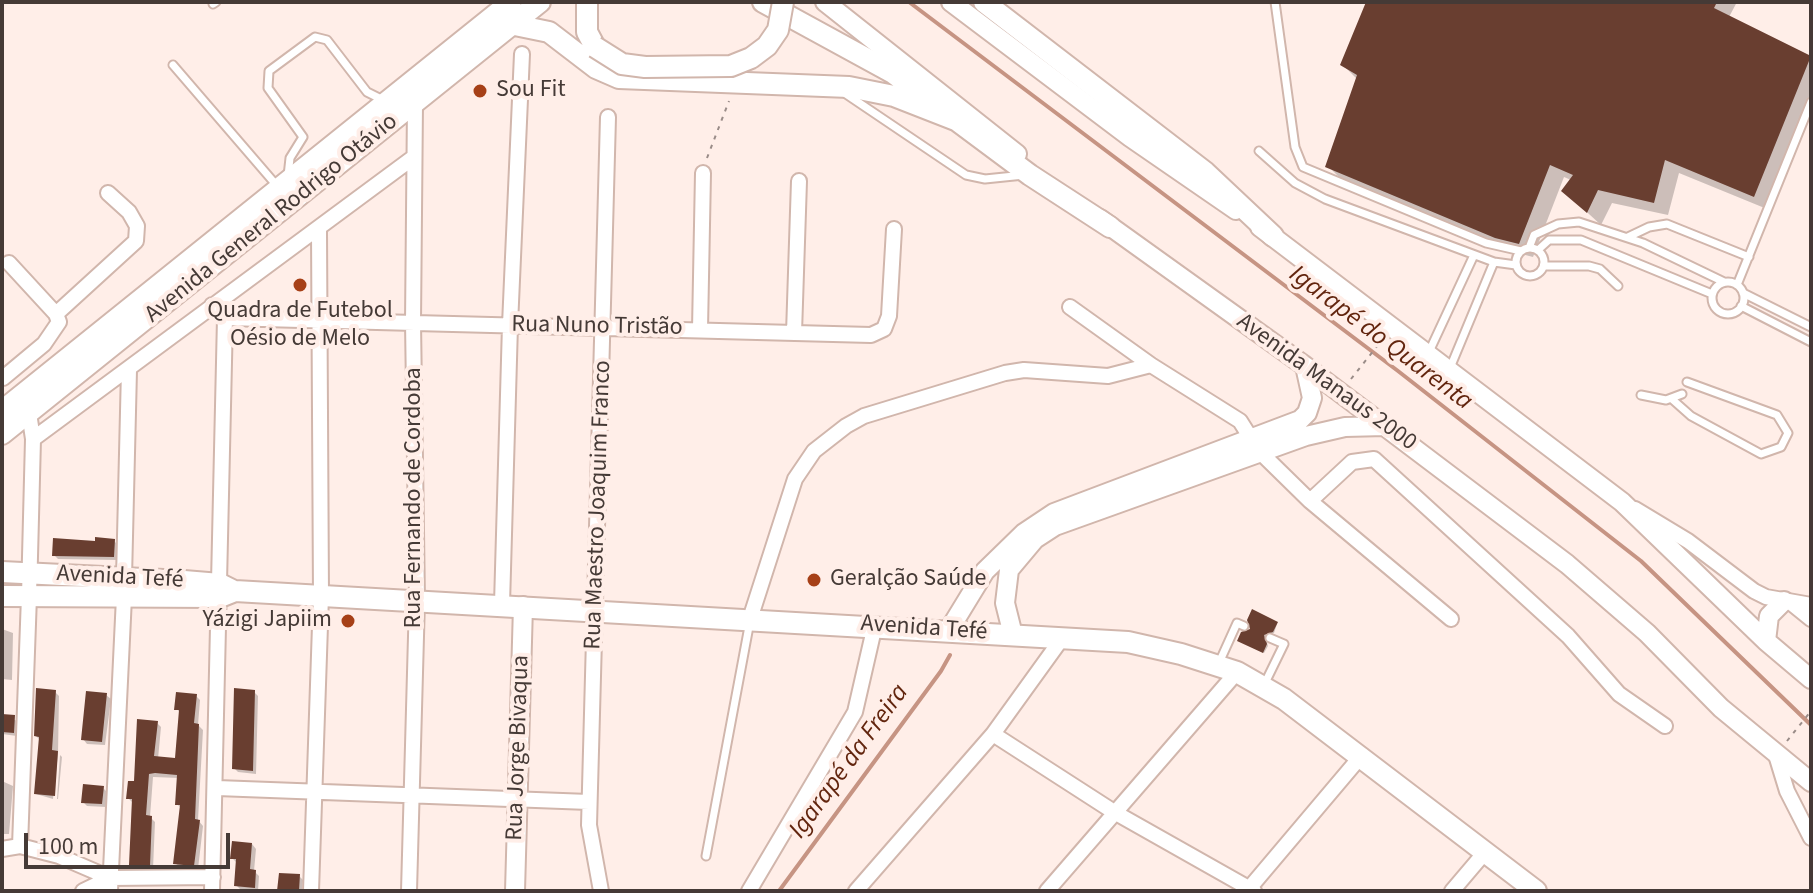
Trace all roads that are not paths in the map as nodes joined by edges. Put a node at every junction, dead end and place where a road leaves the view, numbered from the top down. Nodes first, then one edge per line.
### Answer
1 (511, 2) edge
2 (540, 2) edge
3 (587, 2) edge
4 (763, 2) edge
5 (783, 2) edge
6 (825, 2) edge
7 (951, 2) edge
8 (984, 2) edge
9 (1275, 2) edge
10 (510, 24) junction
11 (522, 54) dead end
12 (173, 65) dead end
13 (834, 86) junction
14 (386, 102) junction
15 (1811, 102) edge
16 (415, 104) junction
17 (608, 117) dead end
18 (958, 121) junction
19 (1259, 151) dead end
20 (414, 157) junction
21 (703, 173) road end
22 (1030, 175) junction
23 (799, 181) dead end
24 (283, 186) junction
25 (108, 193) dead end
26 (1110, 227) junction
27 (894, 229) dead end
28 (319, 231) junction
29 (1273, 236) junction
30 (1628, 237) junction
31 (1525, 250) junction
32 (1538, 250) junction
33 (1474, 255) junction
34 (1749, 257) junction
35 (1494, 262) junction
36 (9, 263) dead end
37 (1516, 265) junction
38 (1544, 266) junction
39 (1724, 282) junction
40 (1737, 285) junction
41 (1618, 286) dead end
42 (1743, 293) junction
43 (1712, 294) junction
44 (212, 305) junction
45 (1741, 306) junction
46 (1070, 307) dead end
47 (56, 314) junction
48 (225, 318) junction
49 (319, 319) junction
50 (413, 322) junction
51 (510, 325) junction
52 (605, 325) junction
53 (1811, 327) edge
54 (700, 329) junction
55 (794, 333) junction
56 (1811, 342) edge
57 (1428, 354) junction
58 (1151, 365) junction
59 (1305, 366) junction
60 (129, 370) junction
61 (1449, 370) junction
62 (3, 377) edge
63 (1687, 382) dead end
64 (1682, 394) dead end
65 (1641, 395) dead end
66 (1673, 400) junction
67 (25, 405) junction
68 (2, 411) edge
69 (1385, 426) junction
70 (2, 434) edge
71 (33, 439) junction
72 (1255, 446) junction
73 (1310, 501) junction
74 (1622, 502) junction
75 (2, 572) edge
76 (30, 574) junction
77 (124, 588) junction
78 (225, 591) junction
79 (2, 596) edge
80 (29, 596) junction
81 (321, 596) junction
82 (417, 600) junction
83 (1787, 602) junction
84 (513, 605) junction
85 (1811, 605) edge
86 (597, 611) junction
87 (750, 619) junction
88 (1451, 619) dead end
89 (1811, 619) edge
90 (875, 625) junction
91 (1244, 626) dead end
92 (949, 630) junction
93 (1013, 635) junction
94 (1063, 637) junction
95 (1270, 638) dead end
96 (1766, 641) junction
97 (1227, 669) junction
98 (1811, 679) edge
99 (1263, 687) junction
100 (1665, 726) dead end
101 (993, 734) junction
102 (1362, 755) junction
103 (1776, 755) junction
104 (1811, 782) edge
105 (217, 788) junction
106 (314, 792) junction
107 (411, 794) junction
108 (517, 797) junction
109 (589, 802) junction
110 (1114, 812) junction
111 (1811, 838) edge
112 (20, 846) junction
113 (2, 849) edge
114 (1486, 851) junction
115 (706, 856) dead end
116 (212, 884) edge
117 (110, 885) edge
118 (1250, 890) edge
119 (83, 891) edge
120 (311, 891) edge
121 (409, 891) edge
122 (515, 891) edge
123 (601, 891) edge
124 (749, 891) edge
125 (856, 891) edge
126 (1047, 891) edge
127 (1452, 891) edge
128 (1536, 891) edge

1 - 14 main road, Avenida General Rodrigo Otávio
2 - 10 main road, Avenida General Rodrigo Otávio
3 - 5 main road, bridge
4 - 18 main road
6 - 26 street, Avenida Manaus 2000
7 - 29 street
8 - 29 main road
9 - 31 lane
10 - 13 main road
10 - 16 main road, Avenida General Rodrigo Otávio
11 - 51 street
12 - 24 lane
13 - 18 main road
13 - 22 lane
14 - 24 main road, Avenida General Rodrigo Otávio
14 - 24 lane
15 - 34 lane
16 - 20 street, Rua Fernando de Cordoba
16 - 67 main road, Avenida General Rodrigo Otávio
17 - 52 street, Rua Maestro Joaquim Franco
18 - 22 main road
19 - 33 lane
20 - 28 street
20 - 50 street, Rua Fernando de Cordoba
21 - 54 street
22 - 26 main road
23 - 55 street
24 - 67 main road, Avenida General Rodrigo Otávio
25 - 47 street
26 - 59 street, Avenida Manaus 2000
27 - 55 street, Rua Nuno Tristão
28 - 44 street
28 - 49 street
29 - 57 street
30 - 31 lane
30 - 34 lane
30 - 39 lane
31 - 32 lane
31 - 37 lane
32 - 38 lane
32 - 43 lane
33 - 35 lane
33 - 57 lane
34 - 40 lane
35 - 37 lane
35 - 61 lane
36 - 47 street
37 - 38 lane
38 - 41 lane
39 - 40 lane
39 - 43 lane
40 - 42 lane
42 - 45 lane
42 - 53 lane
43 - 45 lane
44 - 48 street
44 - 60 street
45 - 56 lane
46 - 58 street
47 - 62 street
48 - 49 street, Rua Nuno Tristão
48 - 78 street
49 - 50 street, Rua Nuno Tristão
49 - 81 street
50 - 51 street, Rua Nuno Tristão
50 - 82 street, Rua Fernando de Cordoba
51 - 52 street, Rua Nuno Tristão
51 - 84 street
52 - 54 street, Rua Nuno Tristão
52 - 86 street, Rua Maestro Joaquim Franco
54 - 55 street, Rua Nuno Tristão
57 - 61 street
58 - 72 street
58 - 87 street
59 - 69 street, Avenida Manaus 2000
59 - 72 street
60 - 71 street
60 - 77 street
61 - 74 street
62 - 67 street
63 - 66 lane
64 - 66 lane
65 - 66 lane
67 - 68 main road, Avenida General Rodrigo Otávio
67 - 70 main road, Avenida General Rodrigo Otávio
67 - 71 street
69 - 72 street
69 - 103 street, Avenida Manaus 2000
71 - 76 street
72 - 73 street
72 - 92 street
72 - 93 street
73 - 88 street
73 - 100 street
74 - 83 street
74 - 96 street
75 - 76 main road, Avenida Tefé
76 - 77 main road, Avenida Tefé
76 - 80 street
77 - 78 main road, Avenida Tefé
77 - 80 main road, Avenida Tefé
77 - 117 street
78 - 81 main road, Avenida Tefé
78 - 105 street
79 - 80 main road, Avenida Tefé
80 - 112 street
81 - 82 main road, Avenida Tefé
81 - 106 street
82 - 84 main road, Avenida Tefé
82 - 107 street, Rua Fernando de Cordoba
83 - 85 street
83 - 89 street
83 - 96 street
84 - 86 main road, Avenida Tefé
84 - 108 street, Rua Jorge Bivaqua
86 - 87 main road, Avenida Tefé
86 - 109 street, Rua Maestro Joaquim Franco
87 - 90 main road, Avenida Tefé
87 - 115 lane
90 - 92 main road, Avenida Tefé
90 - 124 street
91 - 97 lane
92 - 93 main road, Avenida Tefé
93 - 94 main road, Avenida Tefé
94 - 97 main road, Avenida Tefé
94 - 101 street
95 - 99 lane
96 - 98 street
97 - 99 main road, Avenida Tefé
97 - 110 street
99 - 102 main road, Avenida Tefé
101 - 110 street
101 - 125 street
102 - 114 main road, Avenida Tefé
102 - 118 street
103 - 104 street, Avenida Manaus 2000
103 - 111 street
105 - 106 street
105 - 116 street
106 - 107 street
106 - 120 street
107 - 108 street
107 - 121 street, Rua Fernando de Cordoba
108 - 109 street
108 - 122 street, Rua Jorge Bivaqua
109 - 123 street, Rua Maestro Joaquim Franco
110 - 118 street
110 - 126 street
112 - 113 street
112 - 117 street
114 - 127 street
114 - 128 main road, Avenida Tefé
116 - 117 street
117 - 119 street

